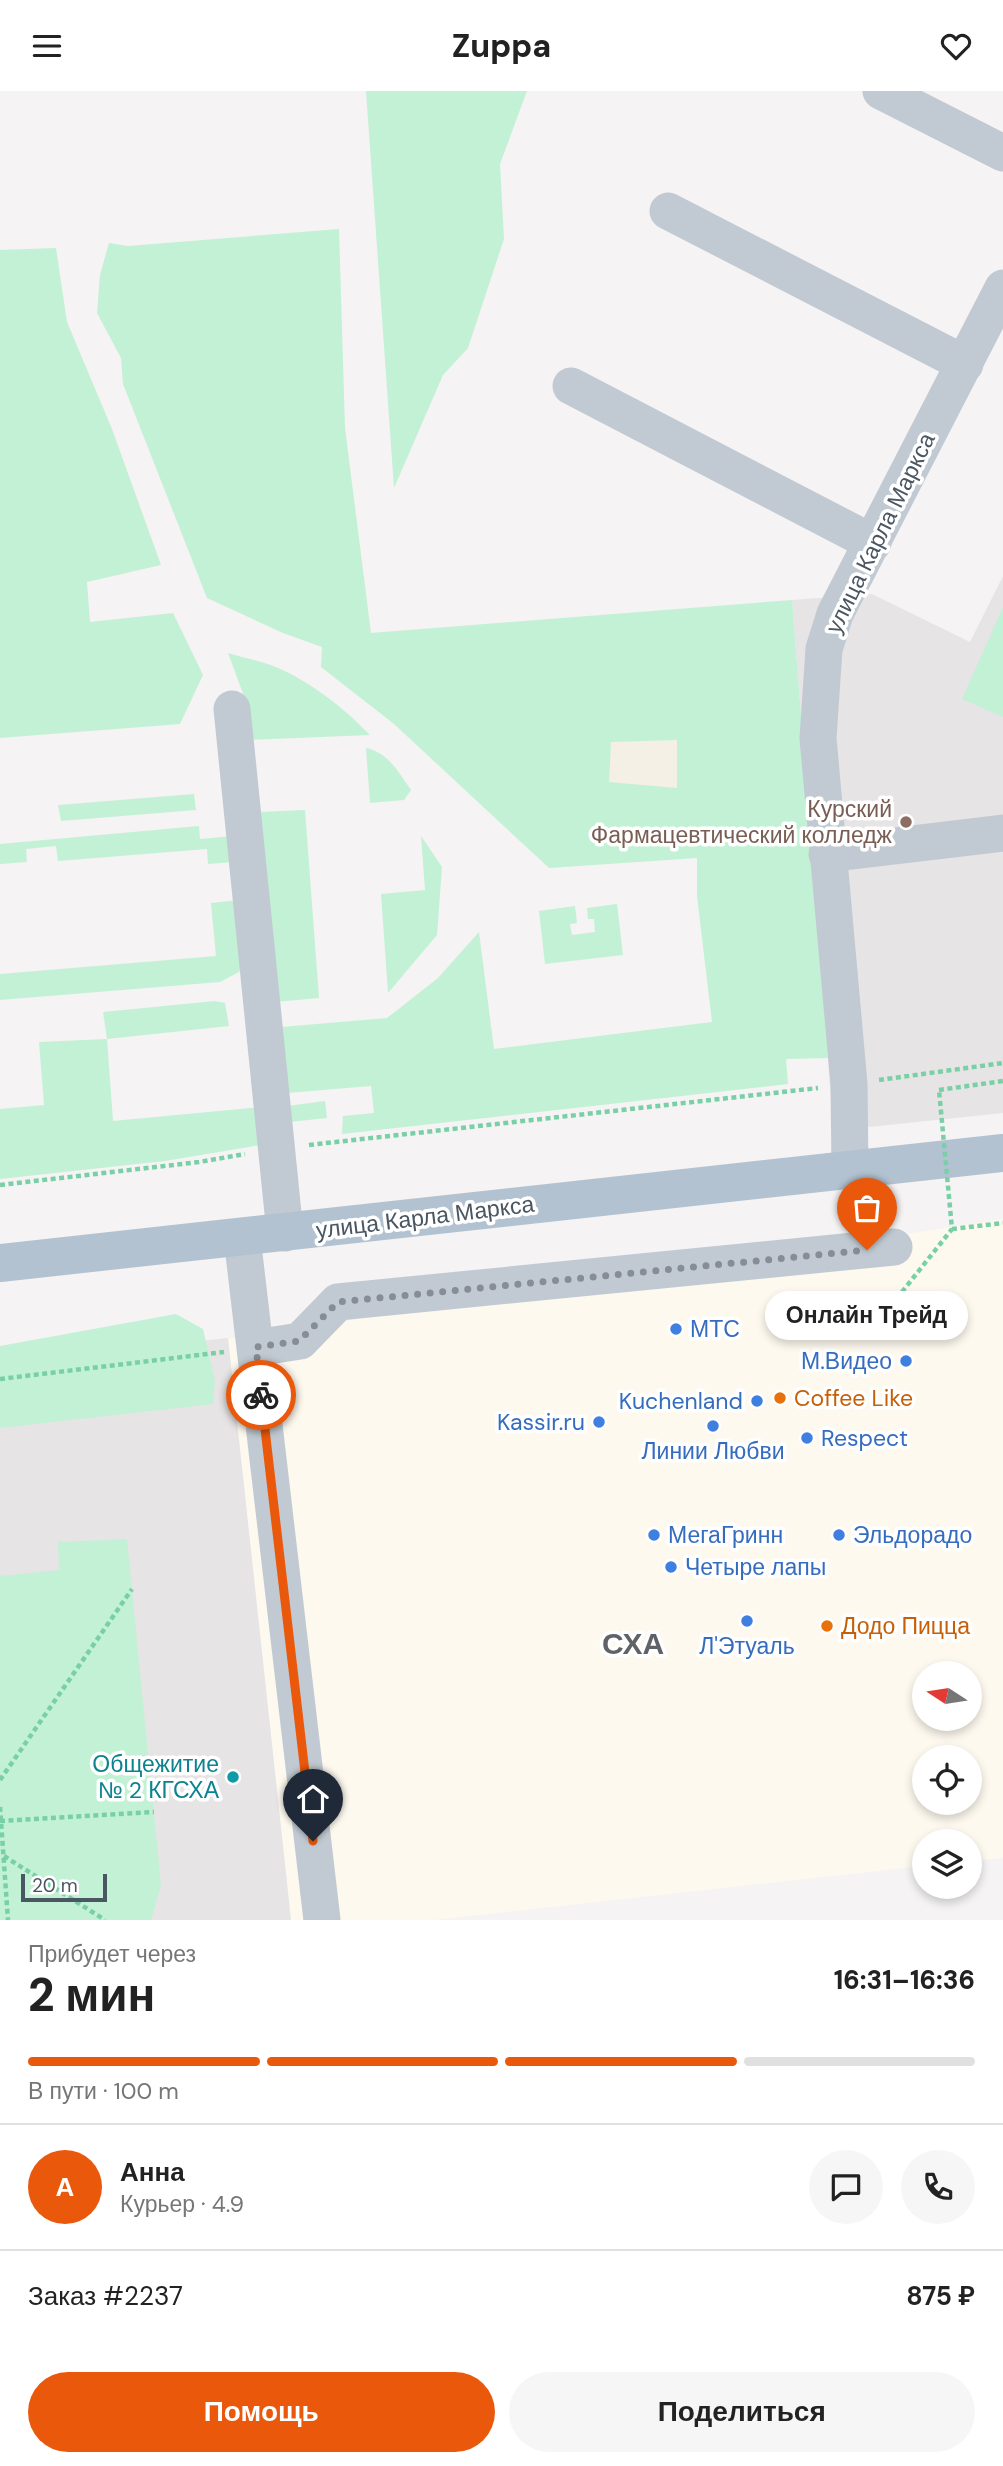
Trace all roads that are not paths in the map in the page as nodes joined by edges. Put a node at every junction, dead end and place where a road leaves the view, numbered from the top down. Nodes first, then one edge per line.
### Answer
1 (881, 91) edge
2 (1003, 153) edge
3 (668, 211) dead end
4 (1003, 288) edge
5 (965, 364) junction
6 (571, 386) dead end
7 (873, 543) junction
8 (232, 709) dead end
9 (1003, 833) edge
10 (827, 854) junction
11 (1003, 1153) edge
12 (850, 1170) junction
13 (285, 1233) junction
14 (242, 1237) junction
15 (894, 1247) dead end
16 (0, 1263) edge
17 (256, 1347) junction
18 (322, 1920) edge

1 - 2 street
3 - 5 street
4 - 5 street, улица Карла Маркса
5 - 7 street, улица Карла Маркса
6 - 7 street
7 - 10 street, улица Карла Маркса
8 - 13 street
9 - 10 street
10 - 12 street, улица Карла Маркса
11 - 12 main road, улица Карла Маркса
12 - 13 main road, улица Карла Маркса
13 - 14 main road, улица Карла Маркса
14 - 16 main road, улица Карла Маркса
14 - 17 street
15 - 17 street
17 - 18 street

